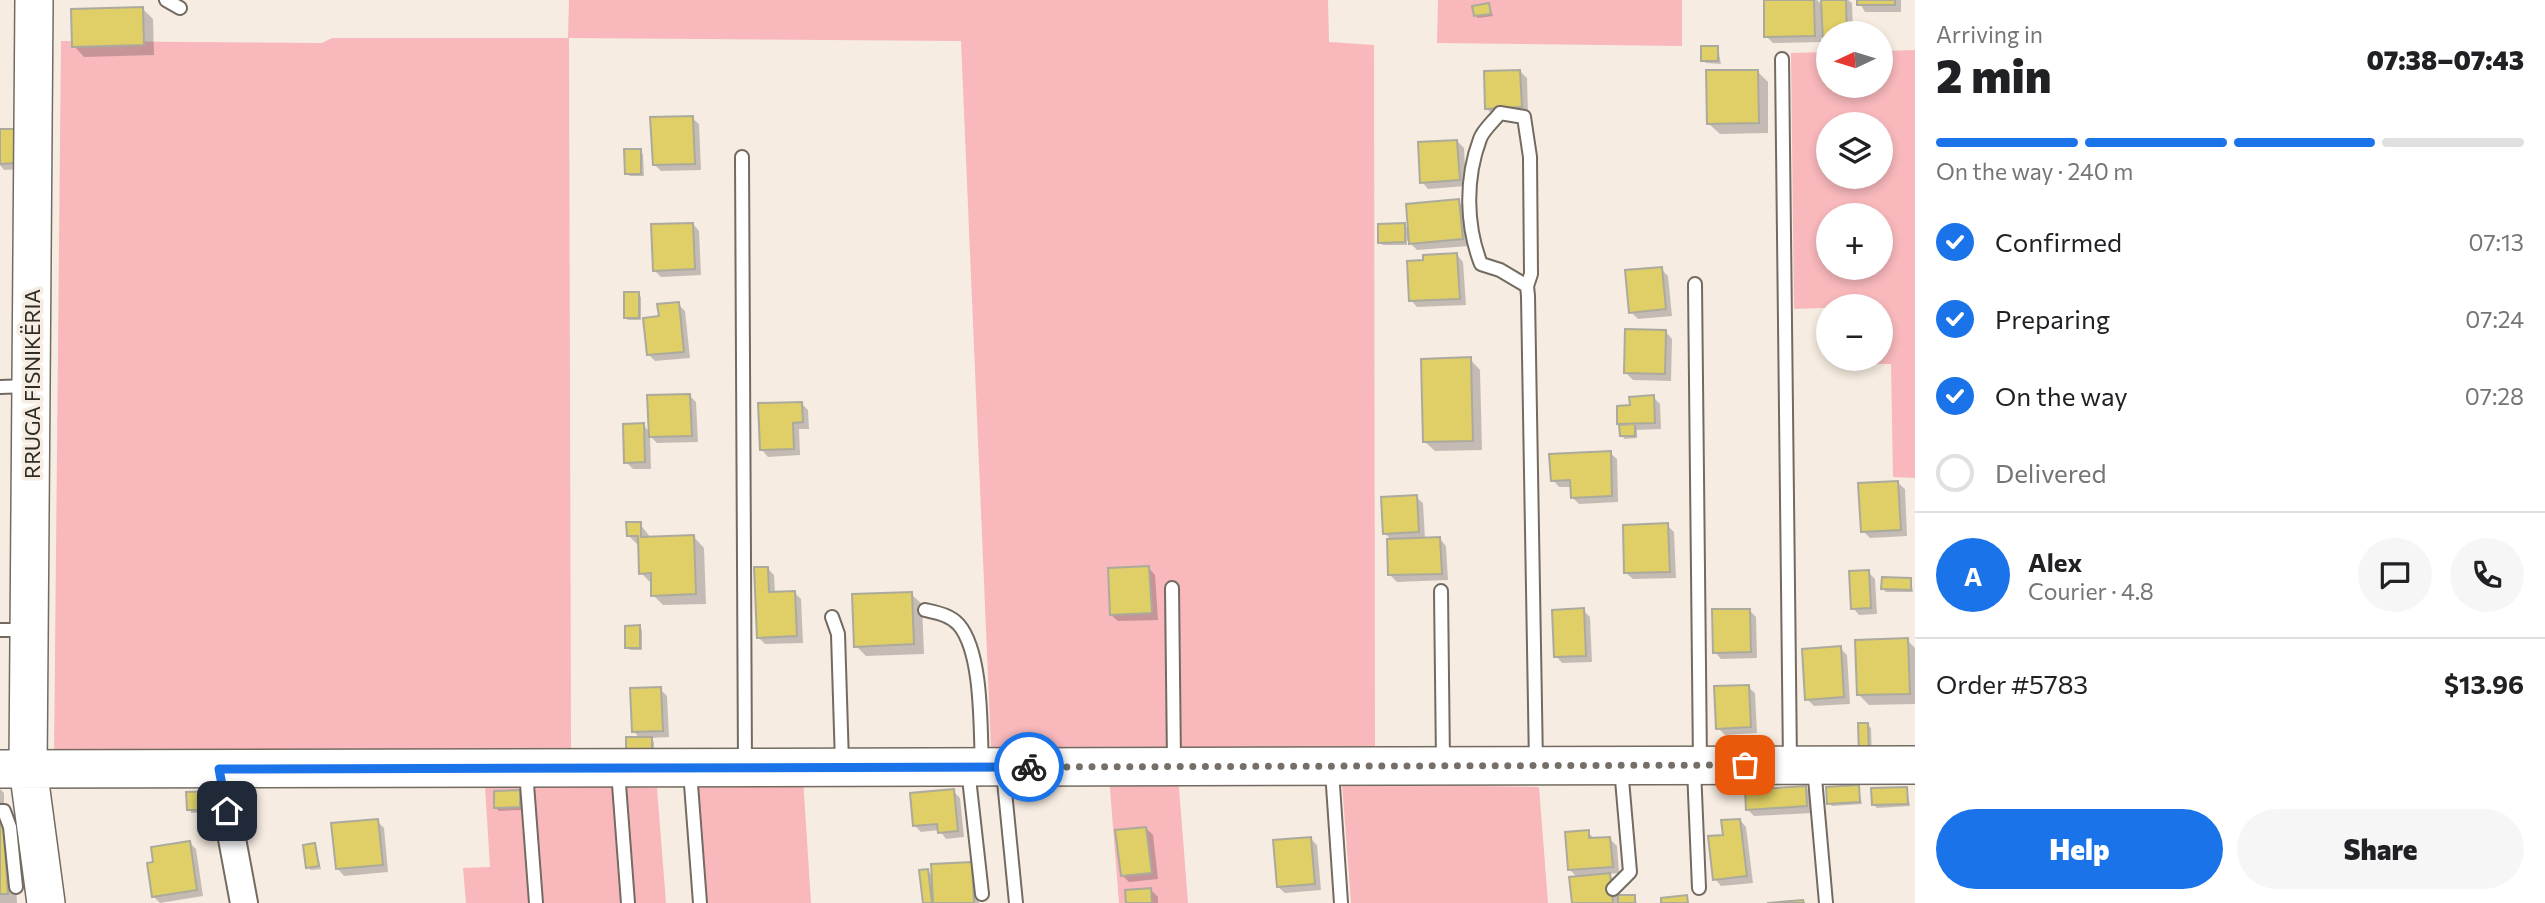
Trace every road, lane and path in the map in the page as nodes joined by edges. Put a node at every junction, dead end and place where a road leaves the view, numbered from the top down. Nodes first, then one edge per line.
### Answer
1 (34, 0) edge
2 (166, 0) edge
3 (180, 8) dead end
4 (1782, 59) dead end
5 (742, 157) dead end
6 (1695, 284) dead end
7 (1527, 286) junction
8 (15, 387) edge
9 (1172, 588) dead end
10 (1441, 591) dead end
11 (925, 610) dead end
12 (832, 617) dead end
13 (14, 630) edge
14 (1697, 765) junction
15 (1802, 765) junction
16 (1915, 765) edge
17 (1331, 766) junction
18 (1443, 766) junction
19 (1536, 766) junction
20 (1621, 766) junction
21 (745, 767) junction
22 (842, 767) junction
23 (984, 767) junction
24 (1174, 767) junction
25 (526, 768) junction
26 (618, 768) junction
27 (690, 768) junction
28 (14, 769) edge
29 (219, 769) junction
30 (0, 811) edge
31 (22, 826) junction
32 (1699, 888) dead end
33 (1613, 890) dead end
34 (982, 894) dead end
35 (31, 895) edge
36 (244, 903) edge
37 (536, 903) edge
38 (628, 903) edge
39 (700, 903) edge
40 (1016, 903) edge
41 (1341, 903) edge
42 (1826, 903) edge

1 - 8 street, RRUGA FISNIKËRIA
2 - 3 lane
4 - 15 lane
5 - 21 lane
6 - 14 lane
7 - 7 lane
7 - 19 lane
8 - 13 street, RRUGA FISNIKËRIA
9 - 24 lane
10 - 18 lane
11 - 23 lane
12 - 22 lane
13 - 28 street, RRUGA FISNIKËRIA
14 - 15 street
14 - 20 street
14 - 32 lane
15 - 16 street
15 - 42 lane
17 - 18 street
17 - 24 street
17 - 41 lane
18 - 19 street
19 - 20 street
20 - 33 lane
21 - 22 street
21 - 27 street
22 - 23 street
23 - 24 street
23 - 34 lane
23 - 40 lane
25 - 26 street
25 - 29 street
25 - 37 lane
26 - 27 street
26 - 38 lane
27 - 39 lane
28 - 29 street
28 - 31 street, RRUGA FISNIKËRIA
29 - 36 street
30 - 31 lane
31 - 35 street, RRUGA FISNIKËRIA

